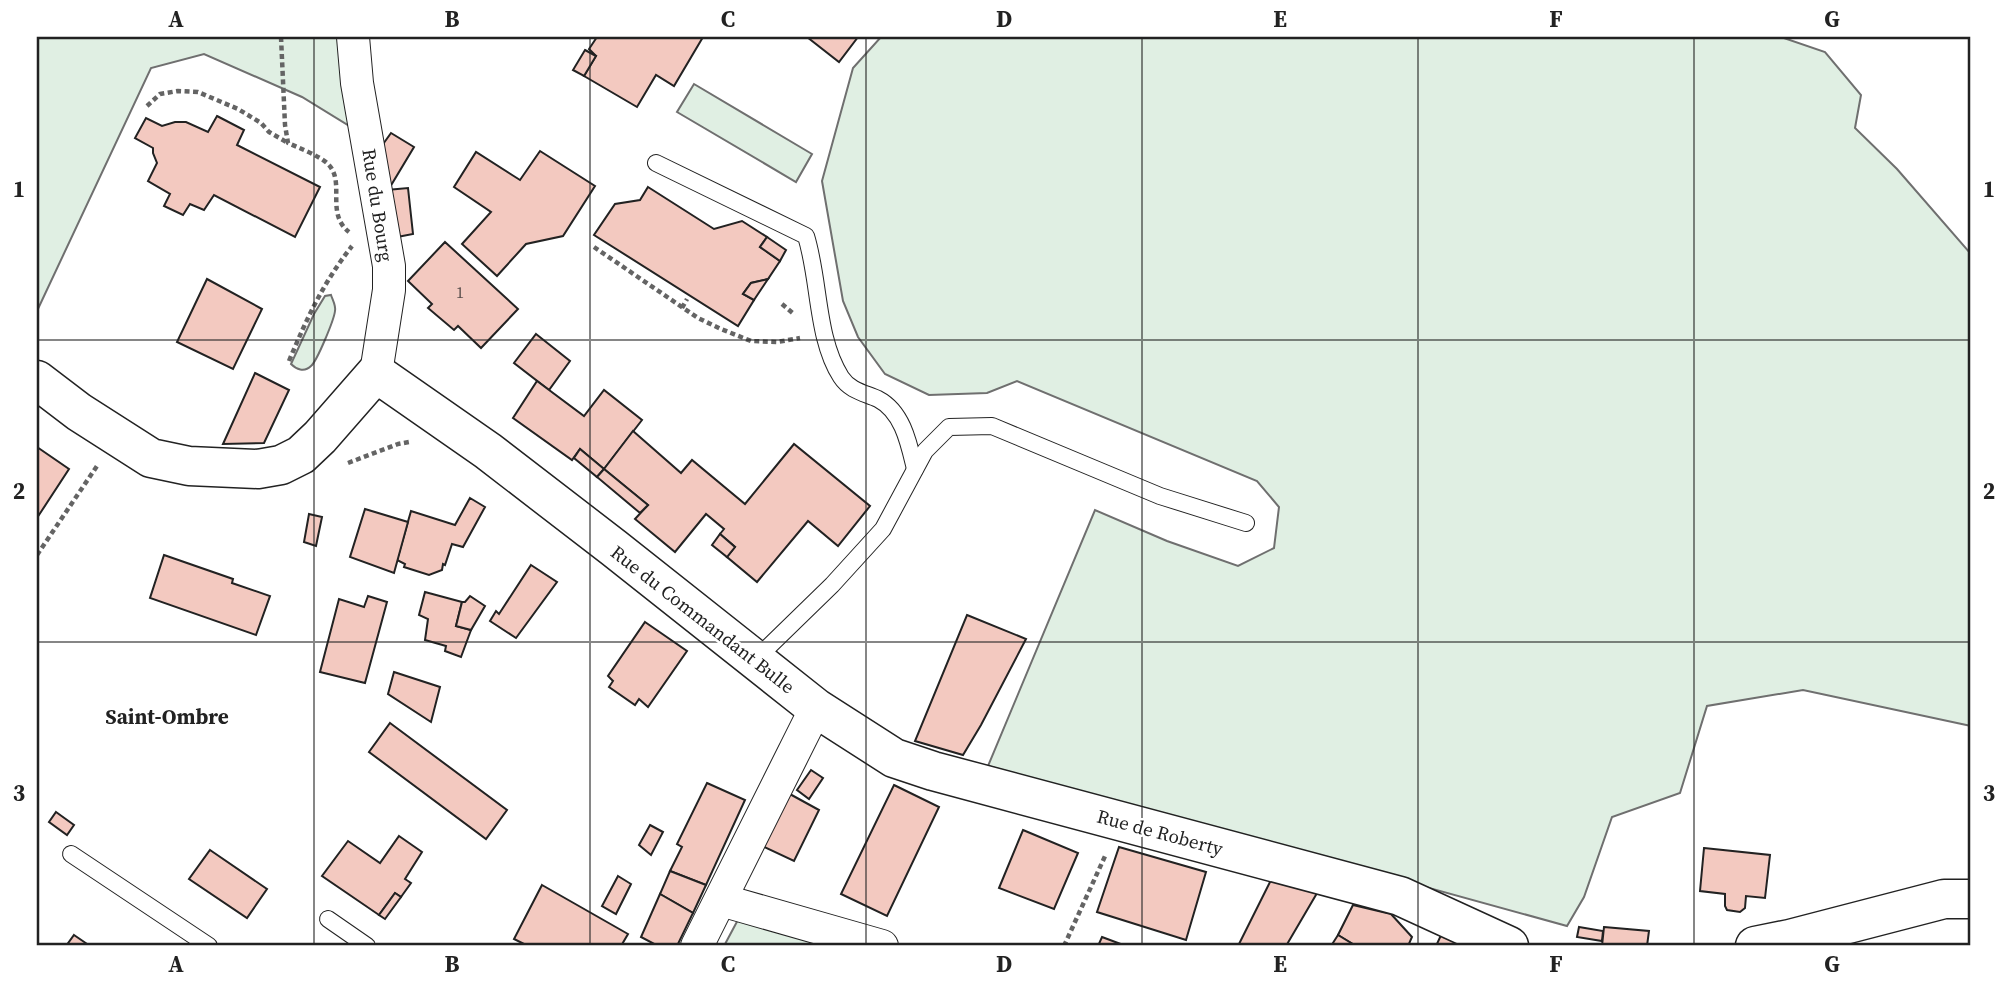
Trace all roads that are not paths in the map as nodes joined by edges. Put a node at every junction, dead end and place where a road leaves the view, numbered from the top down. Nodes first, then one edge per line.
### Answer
1 (353, 37) edge
2 (656, 163) dead end
3 (376, 373) junction
4 (37, 380) edge
5 (915, 468) junction
6 (1246, 523) dead end
7 (755, 660) junction
8 (816, 708) junction
9 (71, 854) dead end
10 (1971, 899) edge
11 (721, 900) junction
12 (328, 919) dead end
13 (209, 946) edge
14 (368, 946) edge
15 (697, 946) edge
16 (882, 946) edge
17 (1509, 946) edge
18 (1755, 946) edge

1 - 3 street, Rue du Bourg
2 - 5 lane
3 - 4 street
3 - 7 street, Rue du Commandant Bulle
5 - 6 lane
5 - 7 lane
7 - 8 street, Rue du Commandant Bulle
8 - 11 street
8 - 17 street, Rue de Roberty
9 - 13 lane
10 - 18 street
11 - 15 street
11 - 16 street
12 - 14 lane

